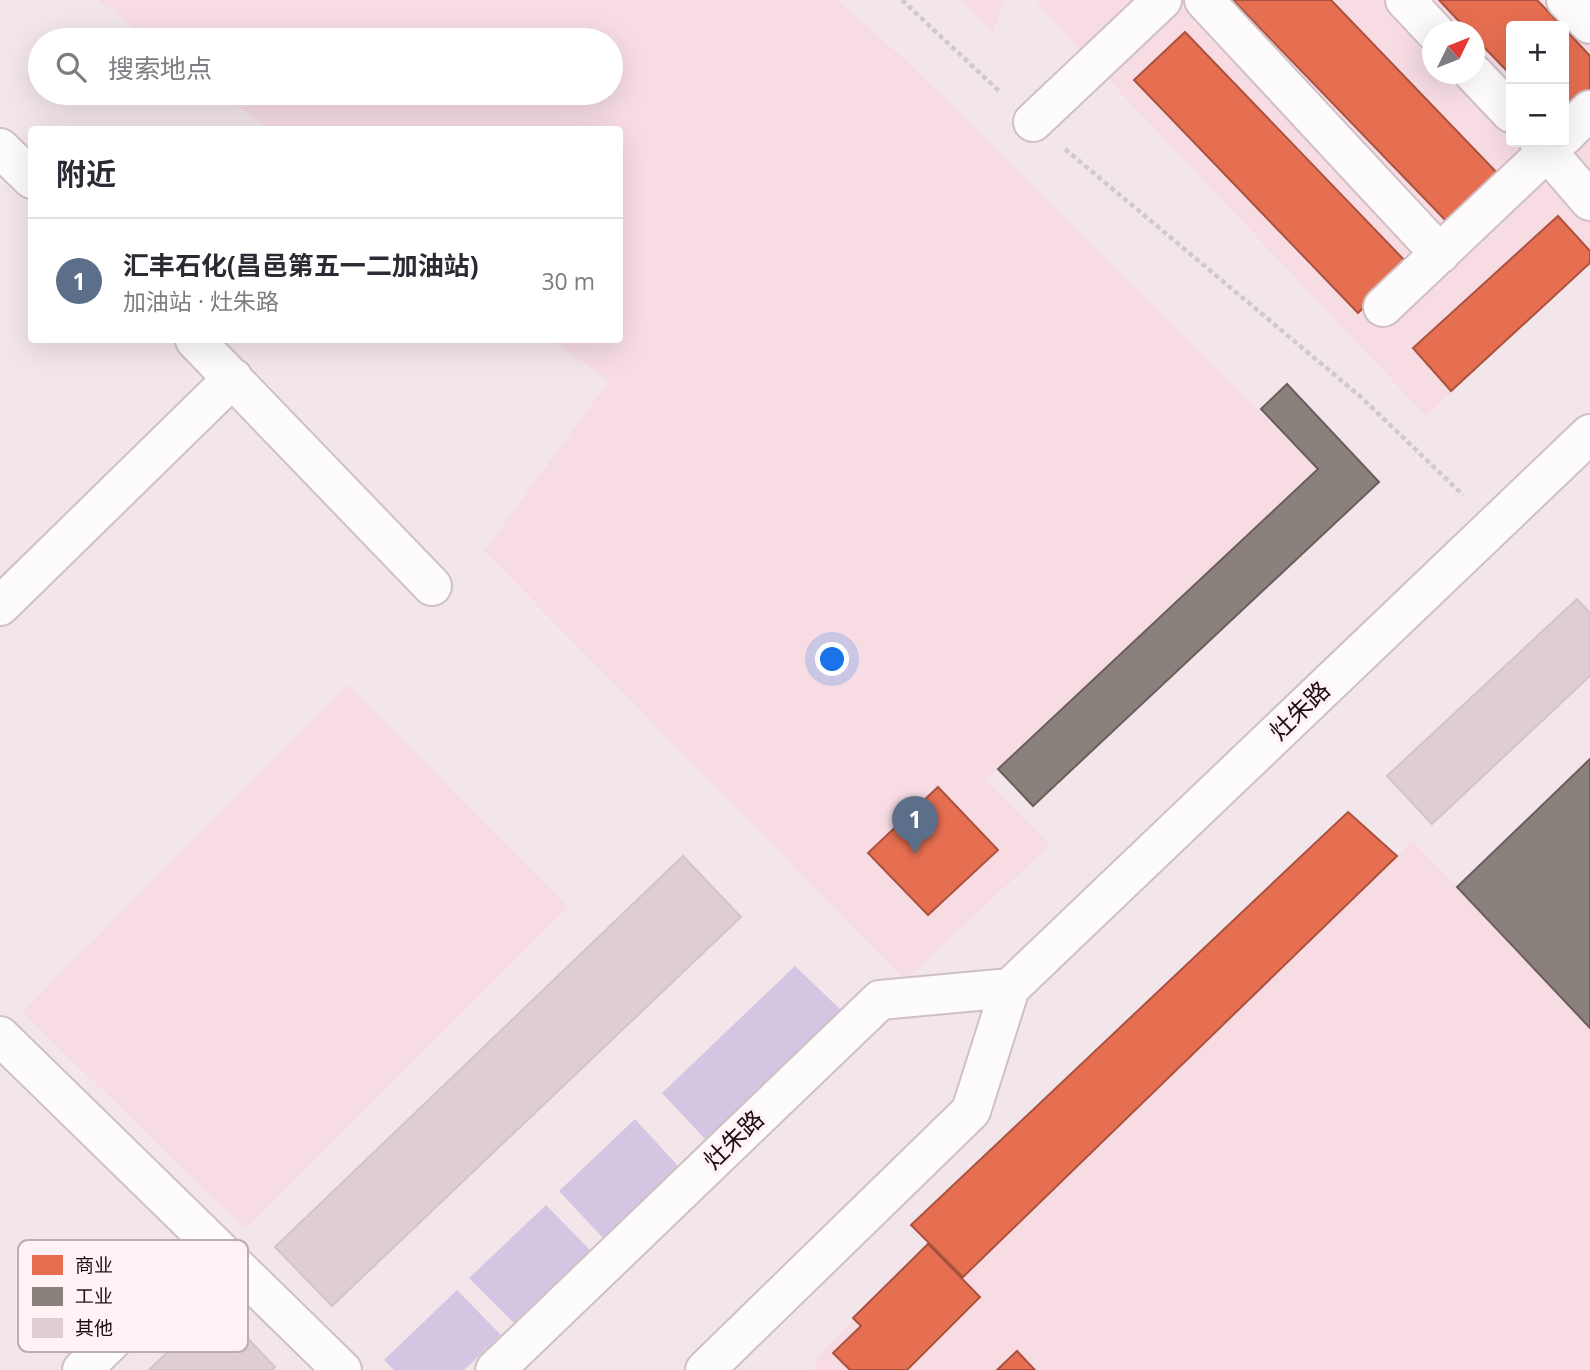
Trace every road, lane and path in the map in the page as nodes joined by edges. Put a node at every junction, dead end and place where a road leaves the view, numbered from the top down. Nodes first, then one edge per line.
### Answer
1 (902, 0) edge
2 (1162, 0) edge
3 (1204, 0) edge
4 (1405, 0) edge
5 (1566, 0) edge
6 (1425, 21) edge
7 (1590, 24) edge
8 (1483, 84) edge
9 (1506, 108) edge
10 (1590, 110) edge
11 (1033, 122) junction
12 (1569, 128) edge
13 (1548, 147) edge
14 (1555, 147) edge
15 (0, 148) edge
16 (28, 175) edge
17 (1590, 201) edge
18 (1440, 254) junction
19 (1383, 307) dead end
20 (198, 343) edge
21 (233, 378) junction
22 (1590, 434) edge
23 (1494, 525) junction
24 (432, 586) dead end
25 (0, 606) edge
26 (1010, 988) junction
27 (0, 1036) edge
28 (208, 1240) edge
29 (248, 1279) edge
30 (100, 1352) edge
31 (82, 1370) edge
32 (342, 1370) edge
33 (495, 1370) edge
34 (705, 1370) edge

1 - 11 path
2 - 11 main road
3 - 18 main road
4 - 6 main road
5 - 7 main road
8 - 9 main road
10 - 12 main road
11 - 23 path
13 - 18 main road
14 - 17 main road
15 - 16 main road
18 - 19 main road
20 - 21 main road
21 - 24 main road
21 - 25 main road
22 - 23 main road, 灶朱路
23 - 26 main road, 灶朱路
26 - 33 main road, 灶朱路
26 - 34 main road, 灶朱路
27 - 28 main road
29 - 32 main road
30 - 31 main road

